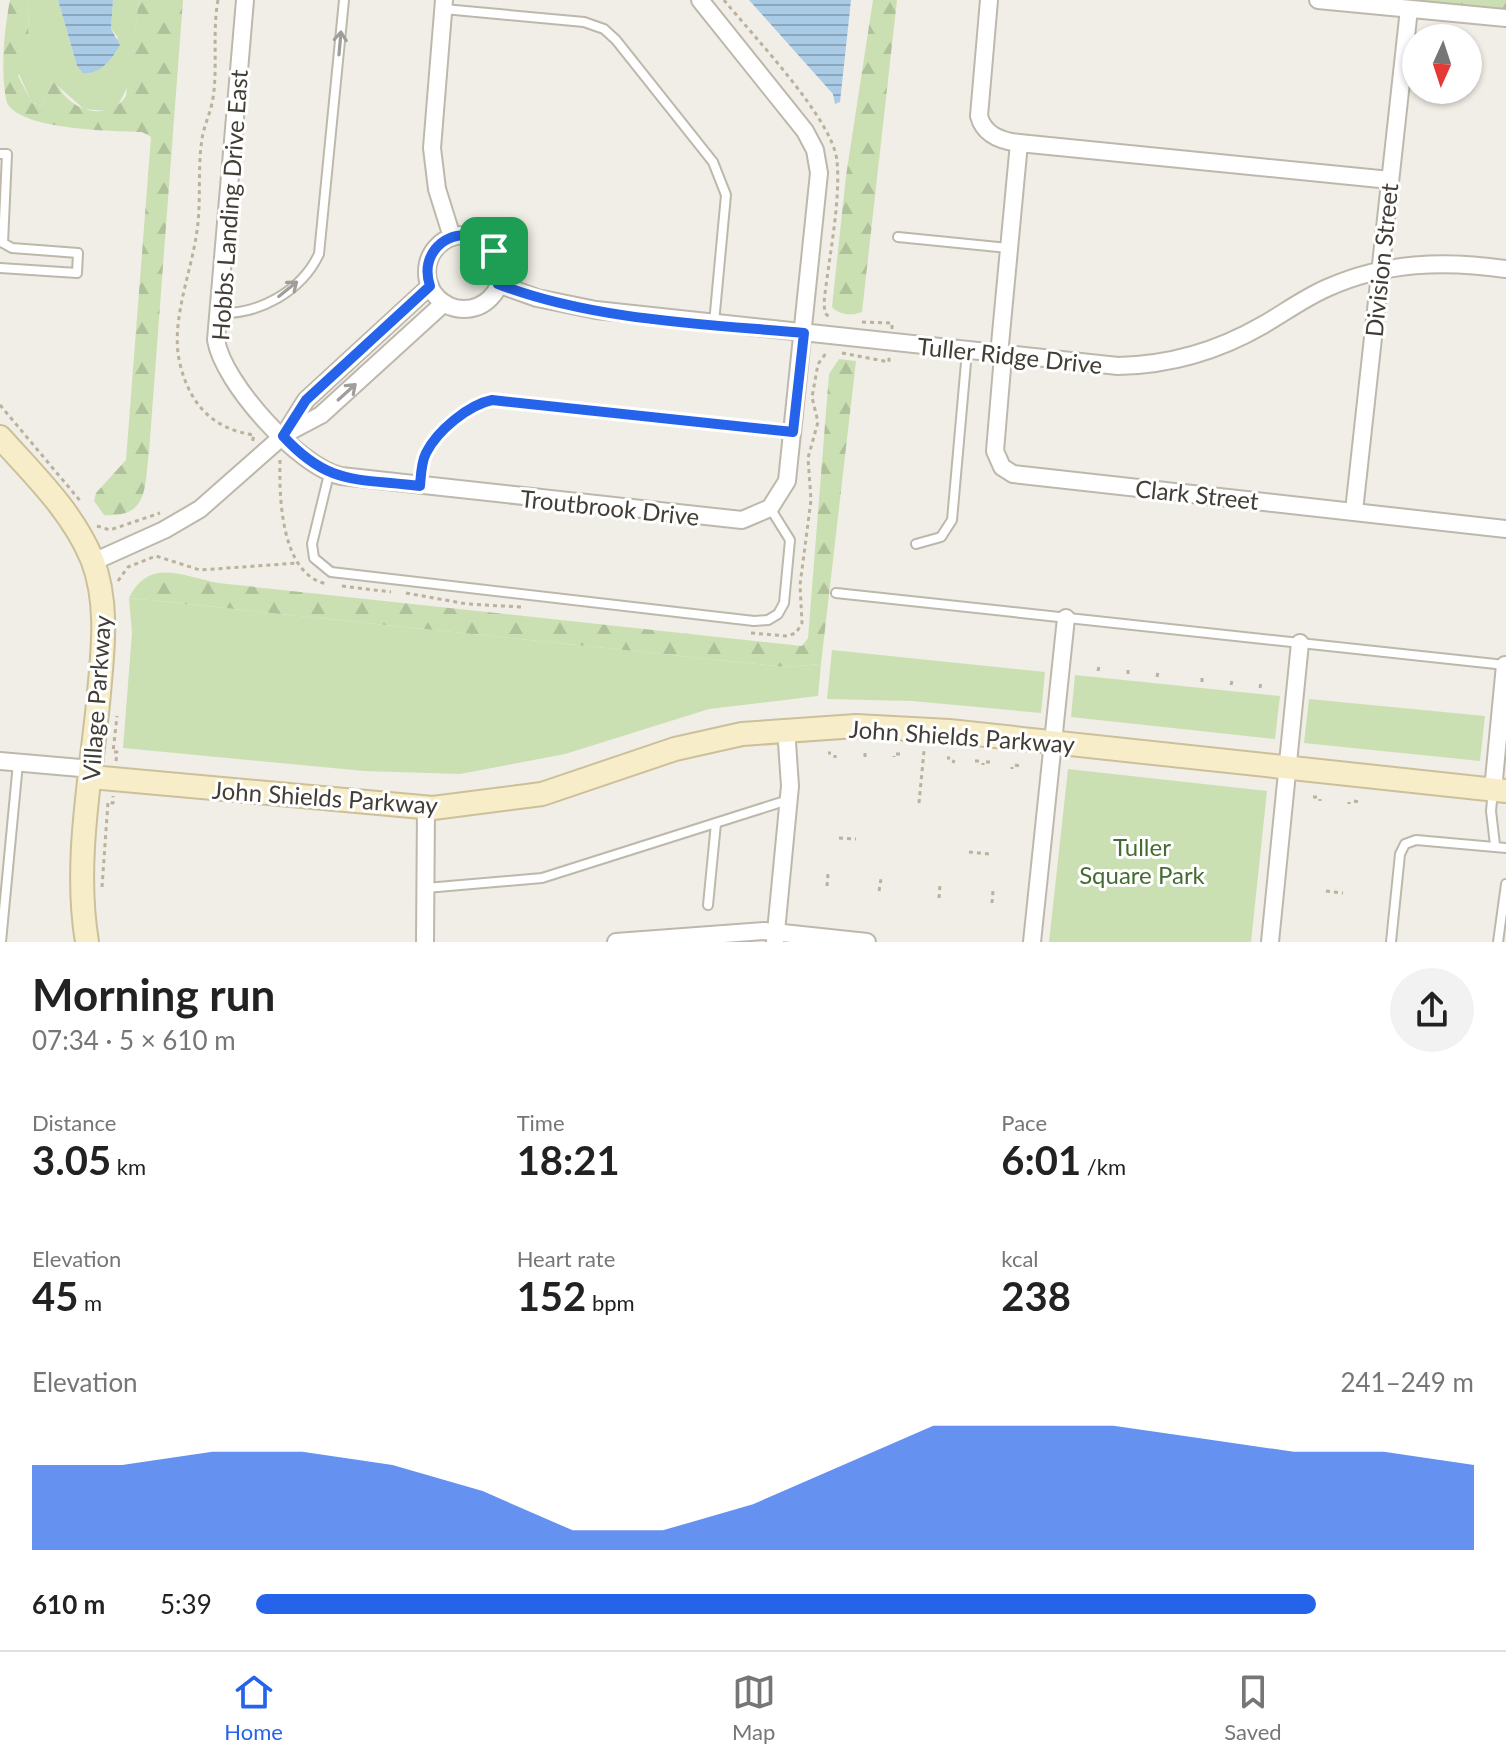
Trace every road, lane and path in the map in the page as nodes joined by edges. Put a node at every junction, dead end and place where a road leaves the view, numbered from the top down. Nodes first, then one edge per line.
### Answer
1 (218, 0) edge
2 (245, 0) edge
3 (344, 0) edge
4 (700, 0) edge
5 (989, 0) edge
6 (1318, 0) edge
7 (444, 5) edge
8 (1409, 9) junction
9 (1506, 18) edge
10 (1019, 143) junction
11 (0, 154) edge
12 (1390, 180) junction
13 (1, 210) edge
14 (452, 237) junction
15 (898, 237) dead end
16 (1009, 248) junction
17 (0, 268) edge
18 (1506, 269) edge
19 (1381, 270) junction
20 (498, 284) junction
21 (430, 286) junction
22 (444, 303) junction
23 (217, 313) junction
24 (714, 323) junction
25 (804, 333) junction
26 (890, 343) junction
27 (967, 351) junction
28 (1001, 356) junction
29 (0, 405) edge
30 (793, 432) junction
31 (283, 436) junction
32 (0, 437) edge
33 (248, 447) dead end
34 (280, 462) dead end
35 (329, 474) junction
36 (420, 486) junction
37 (84, 505) dead end
38 (770, 508) junction
39 (164, 511) dead end
40 (1354, 511) junction
41 (92, 520) dead end
42 (1506, 529) edge
43 (916, 544) dead end
44 (93, 562) junction
45 (298, 563) junction
46 (119, 588) dead end
47 (836, 593) dead end
48 (529, 607) dead end
49 (1066, 618) junction
50 (743, 632) dead end
51 (1300, 643) junction
52 (1505, 665) edge
53 (118, 705) dead end
54 (786, 728) junction
55 (1053, 742) junction
56 (924, 751) dead end
57 (0, 761) edge
58 (18, 762) junction
59 (981, 762) dead end
60 (992, 762) dead end
61 (1288, 767) junction
62 (116, 771) dead end
63 (91, 773) junction
64 (1499, 790) edge
65 (788, 800) junction
66 (919, 803) dead end
67 (108, 805) dead end
68 (426, 808) junction
69 (716, 823) junction
70 (839, 838) dead end
71 (856, 839) dead end
72 (1495, 845) junction
73 (1506, 848) edge
74 (969, 852) dead end
75 (990, 854) dead end
76 (828, 874) dead end
77 (881, 879) dead end
78 (1506, 884) edge
79 (940, 885) dead end
80 (827, 886) dead end
81 (425, 888) junction
82 (879, 891) dead end
83 (993, 891) dead end
84 (1326, 891) dead end
85 (1343, 893) dead end
86 (939, 898) dead end
87 (102, 899) dead end
88 (992, 903) dead end
89 (708, 905) dead end
90 (775, 937) edge
91 (1, 942) edge
92 (87, 942) edge
93 (425, 942) edge
94 (616, 942) edge
95 (867, 942) edge
96 (1032, 942) edge
97 (1270, 942) edge
98 (1391, 942) edge
99 (1498, 942) edge

1 - 33 path
2 - 23 street, Hobbs Landing Drive East
23 -> 3 lane
4 - 25 street
5 - 10 street
6 - 8 street
7 - 14 street
7 - 24 lane
8 - 9 street
8 - 12 street, Division Street
10 - 12 street
10 - 16 street, Clark Street
11 - 13 lane
12 - 19 street, Division Street
13 - 17 lane
14 - 20 street
14 - 21 street
15 - 16 lane
16 - 28 street, Clark Street
18 - 19 street, Tuller Ridge Drive
19 - 28 street, Tuller Ridge Drive
19 - 40 street, Division Street
20 - 22 street
20 - 24 street, Tuller Ridge Drive
21 - 22 street
21 - 31 street
31 -> 22 street
23 - 31 street, Hobbs Landing Drive East
24 - 25 street, Tuller Ridge Drive
25 - 26 street, Tuller Ridge Drive
25 - 30 street
26 - 27 street, Tuller Ridge Drive
26 - 50 path
27 - 28 street, Tuller Ridge Drive
27 - 43 lane
28 - 40 street, Clark Street
29 - 37 path
30 - 36 lane
30 - 38 street
31 - 35 street, Troutbrook Drive
31 - 44 street
32 - 44 street, Village Parkway
34 - 45 path
35 - 36 street, Troutbrook Drive
35 - 38 lane
36 - 38 street, Troutbrook Drive
39 - 41 path
40 - 42 street, Clark Street
44 - 63 street, Village Parkway
45 - 46 path
45 - 48 path
47 - 49 lane
49 - 51 lane
49 - 55 street
51 - 52 lane
51 - 61 street
52 - 64 street
53 - 62 path
54 - 55 street, John Shields Parkway
54 - 65 street
54 - 68 street, John Shields Parkway
55 - 61 street, John Shields Parkway
55 - 96 street
56 - 66 path
57 - 58 street
58 - 63 street
58 - 91 lane
59 - 60 path
61 - 64 street, John Shields Parkway
61 - 97 street
63 - 68 street, John Shields Parkway
63 - 92 street, Village Parkway
64 - 72 lane
65 - 69 lane
65 - 90 street
67 - 87 path
68 - 81 street
69 - 81 lane
69 - 89 lane
70 - 71 path
72 - 73 lane
72 - 98 lane
74 - 75 path
76 - 80 path
77 - 82 path
78 - 99 lane
79 - 86 path
81 - 93 street
83 - 88 path
84 - 85 path
90 - 94 street
90 - 95 street

